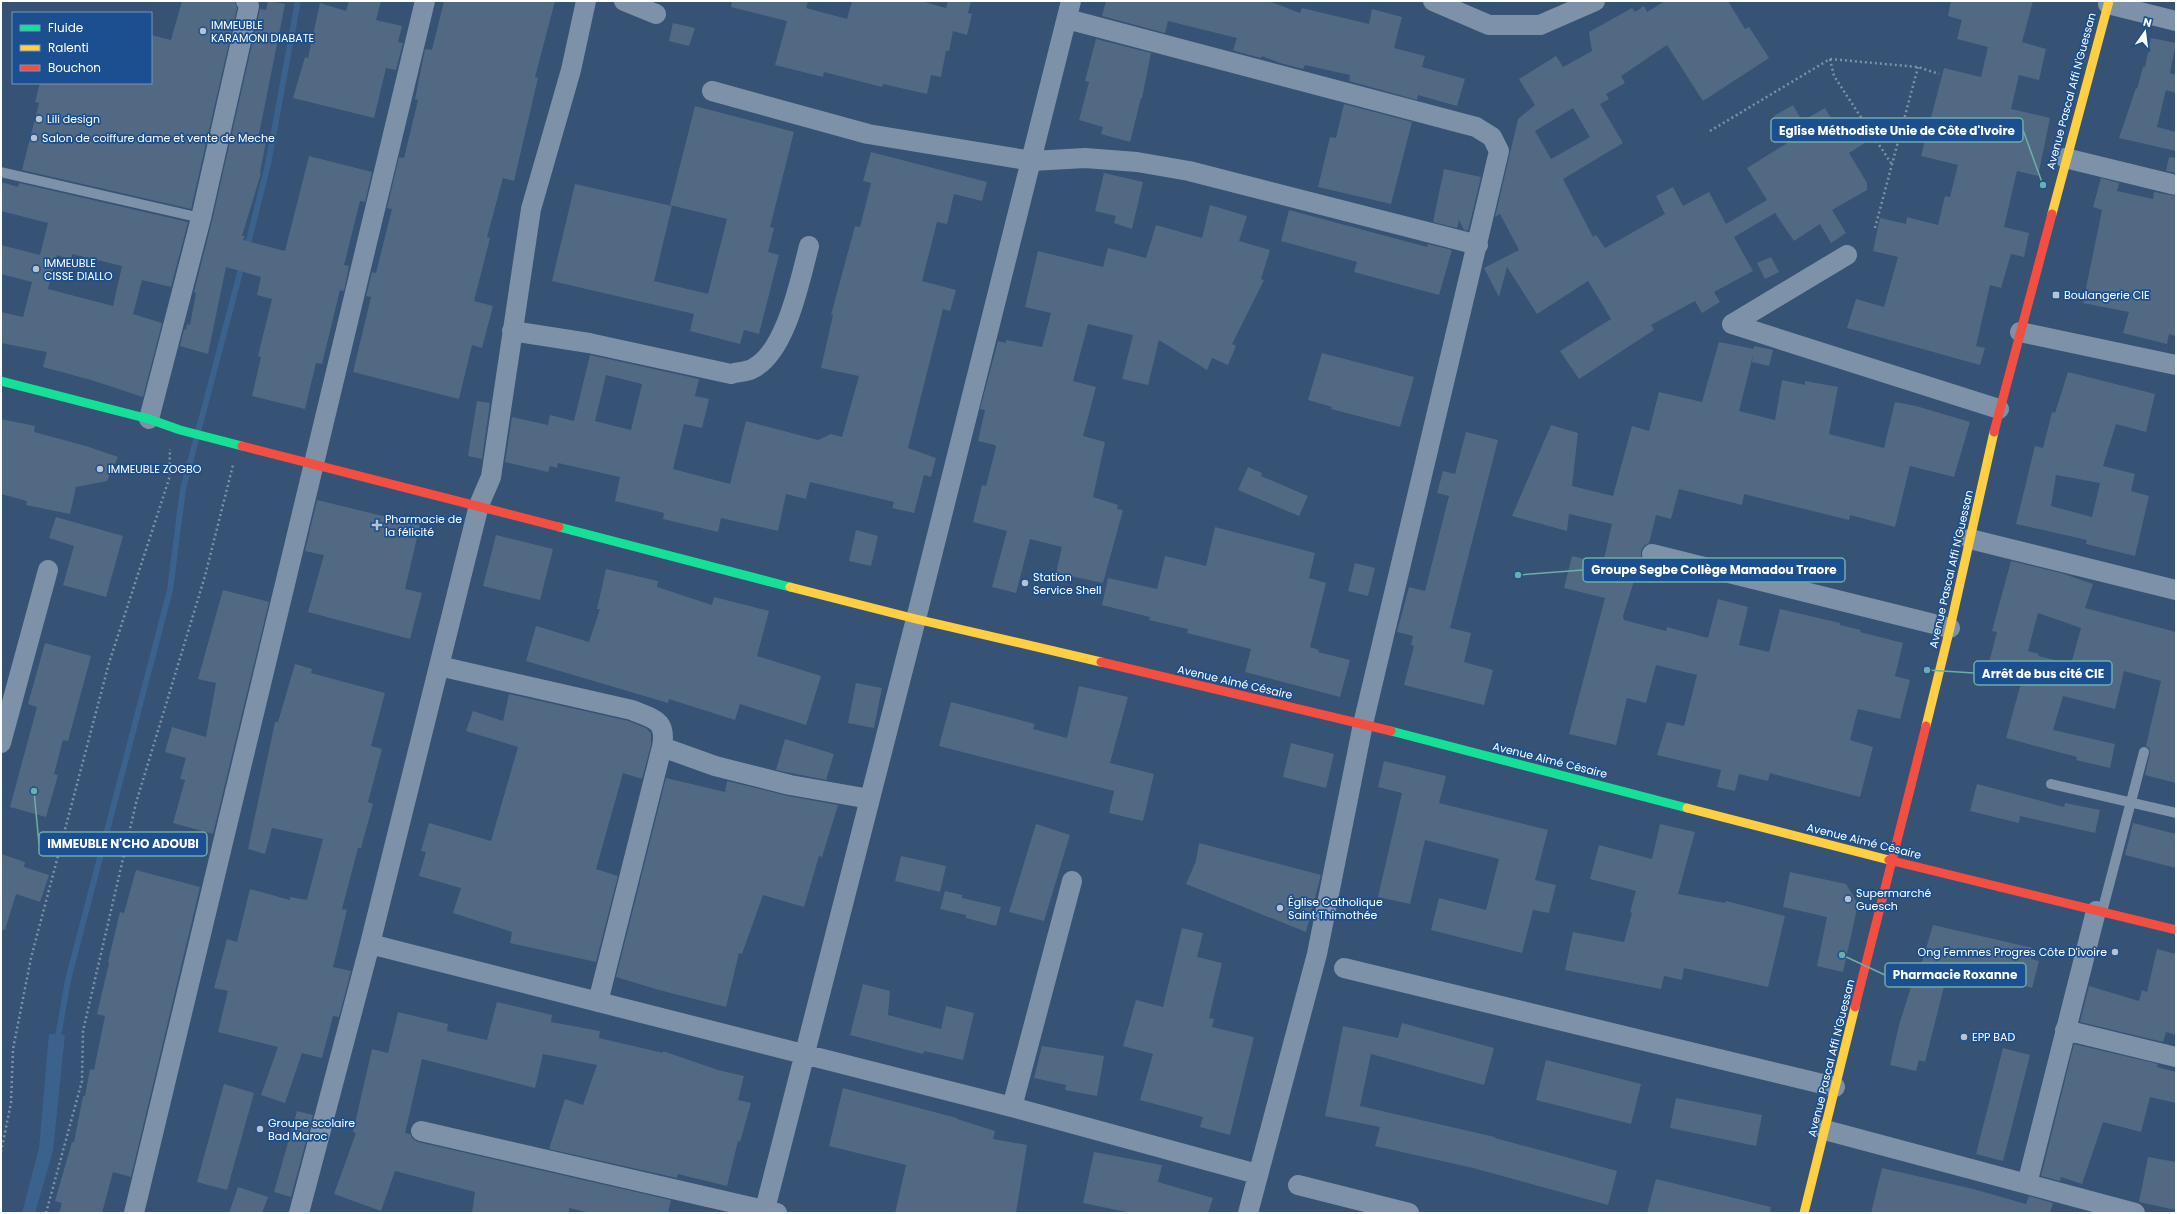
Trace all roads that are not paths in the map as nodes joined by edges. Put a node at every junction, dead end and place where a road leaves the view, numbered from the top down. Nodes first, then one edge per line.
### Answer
1 (246, 1) edge
2 (425, 1) edge
3 (586, 1) edge
4 (624, 1) edge
5 (1433, 1) edge
6 (1595, 1) edge
7 (2108, 2) edge
8 (1069, 10) edge
9 (656, 14) dead end
10 (2176, 21) edge
11 (712, 91) dead end
12 (2065, 158) junction
13 (1032, 161) junction
14 (1, 172) edge
15 (2176, 185) edge
16 (201, 218) junction
17 (1478, 245) junction
18 (809, 246) dead end
19 (1847, 255) dead end
20 (512, 330) junction
21 (2020, 332) junction
22 (2176, 365) edge
23 (1, 381) edge
24 (1999, 409) junction
25 (149, 419) junction
26 (316, 463) junction
27 (479, 506) junction
28 (1970, 540) junction
29 (1652, 554) dead end
30 (48, 570) dead end
31 (2176, 590) edge
32 (916, 619) junction
33 (1950, 628) junction
34 (439, 666) junction
35 (1364, 724) junction
36 (1, 743) edge
37 (662, 746) junction
38 (2144, 752) dead end
39 (2052, 784) dead end
40 (870, 799) junction
41 (2131, 803) junction
42 (2176, 813) edge
43 (1893, 861) junction
44 (1072, 881) dead end
45 (2099, 911) junction
46 (2176, 930) edge
47 (370, 944) junction
48 (1344, 968) dead end
49 (598, 1002) junction
50 (2065, 1030) junction
51 (805, 1055) junction
52 (2176, 1057) edge
53 (1835, 1087) junction
54 (1012, 1107) junction
55 (1825, 1130) junction
56 (421, 1131) dead end
57 (1257, 1174) junction
58 (2028, 1184) junction
59 (1298, 1185) dead end
60 (769, 1212) edge
61 (134, 1213) edge
62 (299, 1213) edge
63 (1248, 1213) edge
64 (1409, 1213) edge
65 (1804, 1213) edge
66 (2135, 1213) edge

1 - 16 street
2 - 26 street
3 - 20 street
4 - 9 street
5 - 6 street
7 - 10 street
7 - 12 street, Avenue Pascal Affi N'Guessan
8 - 13 street
8 - 17 street
11 - 13 street
12 - 15 street
12 - 21 street, Avenue Pascal Affi N'Guessan
13 - 17 street
13 - 32 street
14 - 16 lane
16 - 25 street
17 - 35 street
18 - 20 street
19 - 24 street
20 - 27 street
21 - 22 street
21 - 24 street, Avenue Pascal Affi N'Guessan
23 - 25 street, Avenue Aimé Césaire
24 - 28 street, Avenue Pascal Affi N'Guessan
25 - 26 street, Avenue Aimé Césaire
26 - 27 street, Avenue Aimé Césaire
26 - 61 street
27 - 32 street, Avenue Aimé Césaire
27 - 34 street
28 - 31 street
28 - 33 street, Avenue Pascal Affi N'Guessan
29 - 33 street
30 - 36 street
32 - 35 street, Avenue Aimé Césaire
32 - 40 street
33 - 43 street, Avenue Pascal Affi N'Guessan
34 - 37 street
34 - 47 street
35 - 43 street, Avenue Aimé Césaire
35 - 57 street
37 - 40 street
37 - 49 street
38 - 41 lane
39 - 41 lane
40 - 51 street
41 - 42 lane
41 - 45 lane
43 - 45 street, Avenue Aimé Césaire
43 - 53 street, Avenue Pascal Affi N'Guessan
44 - 54 street
45 - 46 street, Avenue Aimé Césaire
45 - 50 street
47 - 49 street
47 - 62 street
48 - 53 street
49 - 51 street
50 - 52 street
50 - 58 street
51 - 54 street
51 - 60 street
53 - 55 street, Avenue Pascal Affi N'Guessan
54 - 57 street
55 - 58 street
55 - 65 street, Avenue Pascal Affi N'Guessan
56 - 60 street
57 - 63 street
58 - 66 street
59 - 64 street

